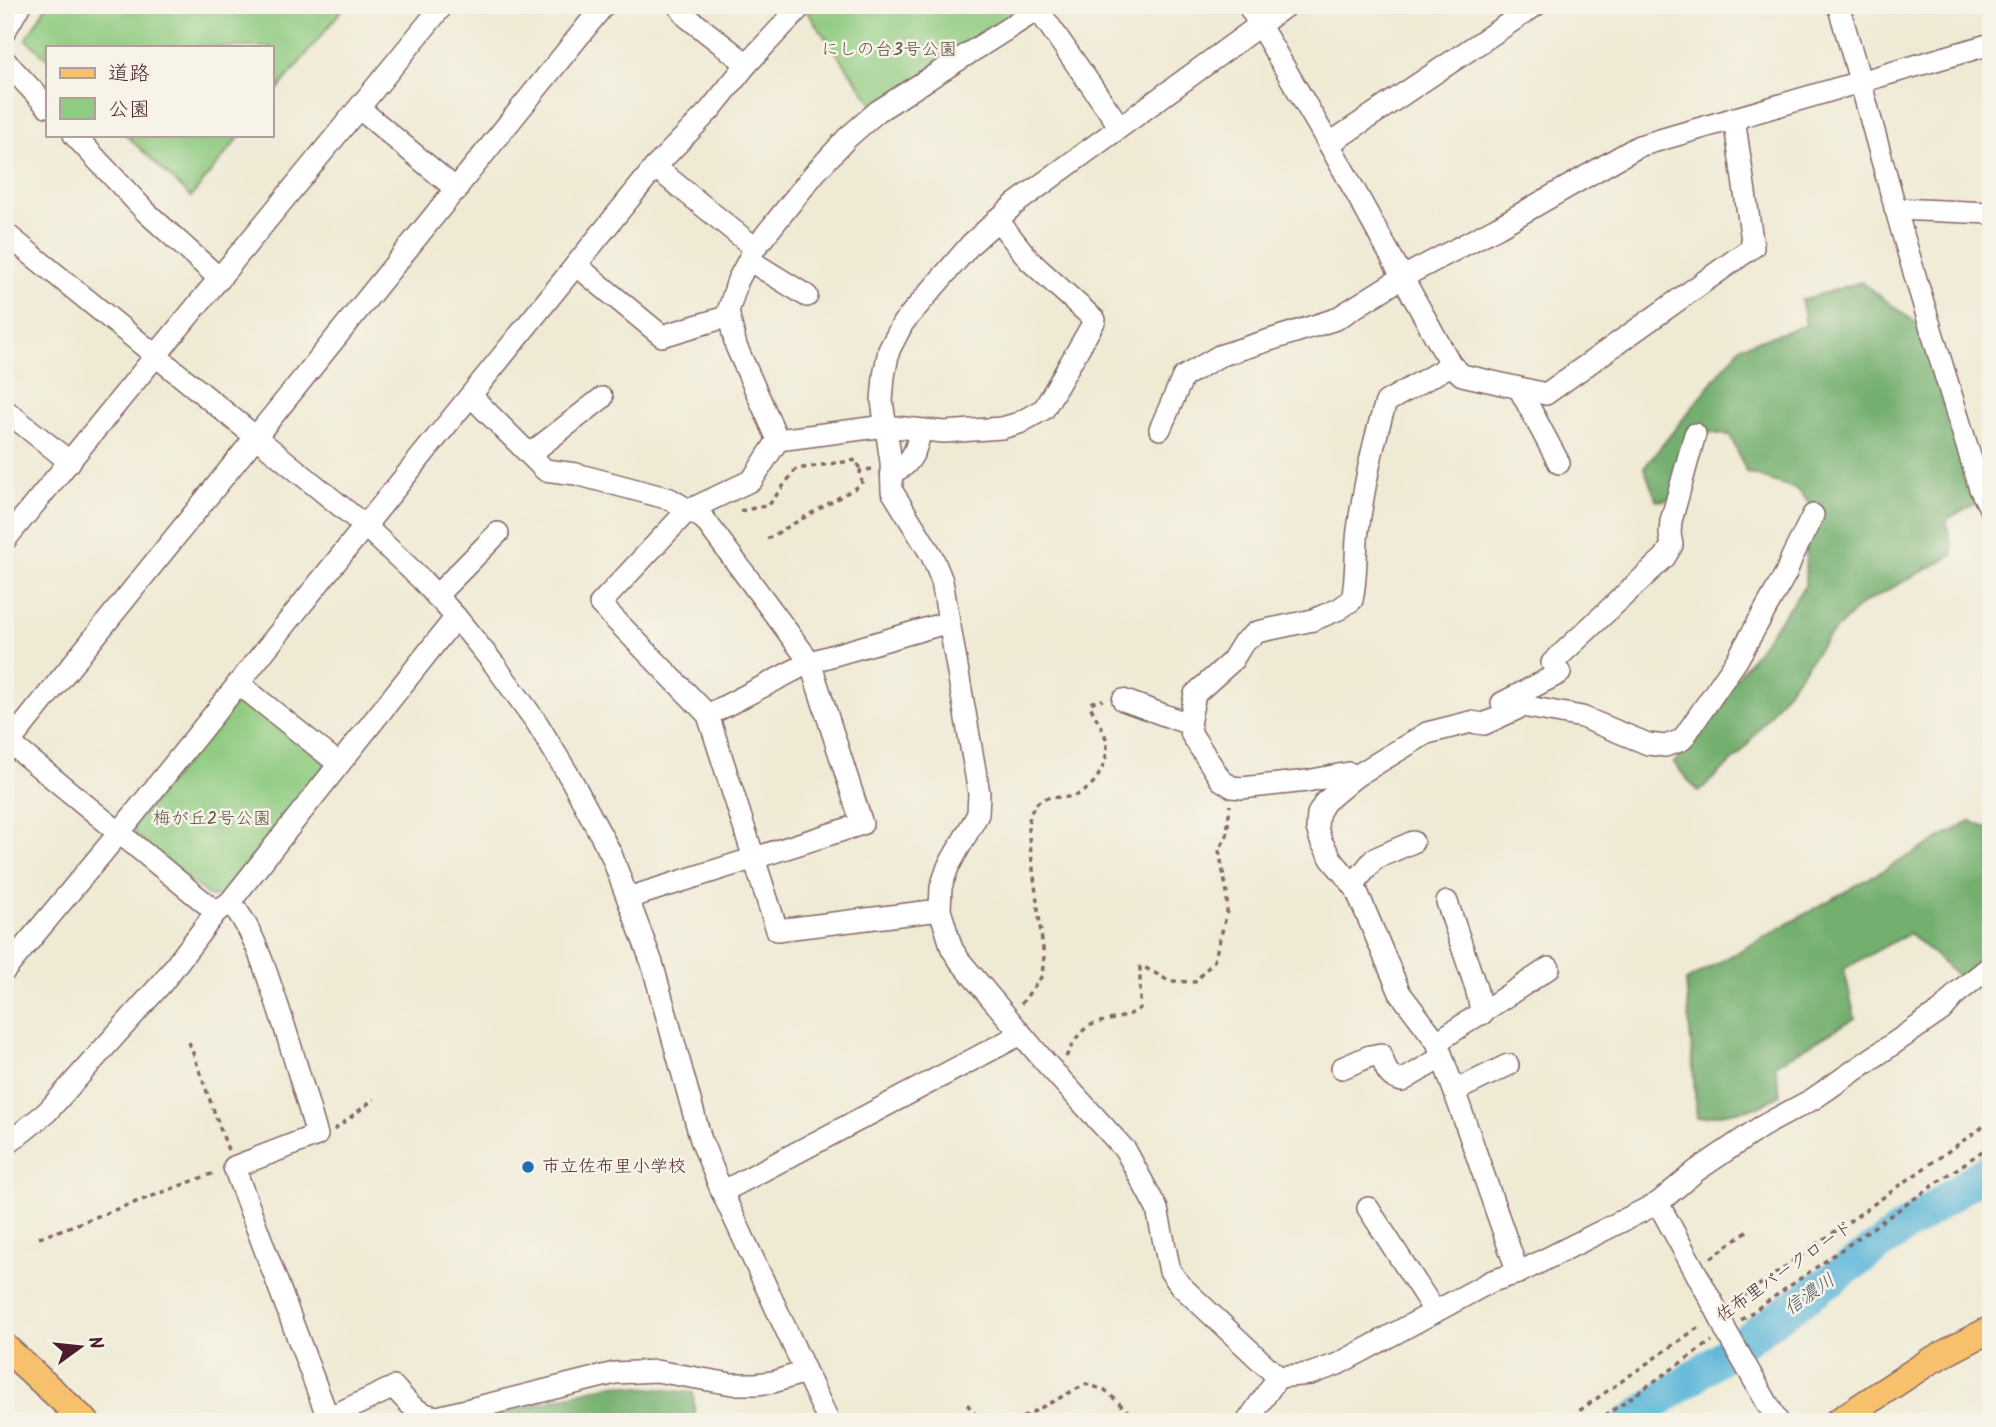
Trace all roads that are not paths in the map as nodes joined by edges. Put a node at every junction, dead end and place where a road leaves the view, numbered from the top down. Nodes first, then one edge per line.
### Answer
1 (20, 5) edge
2 (443, 5) edge
3 (604, 5) edge
4 (678, 5) edge
5 (802, 5) edge
6 (1248, 5) edge
7 (1287, 5) edge
8 (1536, 5) edge
9 (1838, 5) edge
10 (1036, 8) edge
11 (1260, 26) junction
12 (5, 30) edge
13 (1991, 44) edge
14 (5, 61) edge
15 (747, 64) junction
16 (1862, 80) junction
17 (46, 105) edge
18 (360, 109) junction
19 (1734, 118) junction
20 (1120, 127) junction
21 (75, 136) edge
22 (1329, 144) junction
23 (655, 167) junction
24 (457, 190) junction
25 (1895, 209) junction
26 (1991, 213) edge
27 (997, 219) junction
28 (5, 233) edge
29 (752, 254) junction
30 (576, 265) junction
31 (1403, 277) junction
32 (220, 279) junction
33 (807, 296) dead end
34 (729, 316) junction
35 (157, 356) junction
36 (1451, 365) junction
37 (1519, 388) junction
38 (471, 396) junction
39 (602, 398) dead end
40 (5, 410) edge
41 (885, 426) junction
42 (1160, 429) dead end
43 (920, 430) junction
44 (1695, 434) dead end
45 (256, 436) junction
46 (778, 440) junction
47 (530, 454) junction
48 (70, 463) junction
49 (1559, 463) dead end
50 (891, 468) junction
51 (691, 510) junction
52 (1991, 510) edge
53 (1813, 514) dead end
54 (365, 526) junction
55 (498, 533) dead end
56 (5, 540) edge
57 (436, 596) junction
58 (456, 617) junction
59 (949, 622) junction
60 (810, 662) junction
61 (238, 683) junction
62 (1123, 700) road end
63 (708, 715) junction
64 (1471, 722) junction
65 (1189, 724) junction
66 (7, 743) edge
67 (339, 764) junction
68 (1356, 776) junction
69 (120, 833) junction
70 (1413, 842) dead end
71 (754, 859) junction
72 (1353, 885) junction
73 (628, 898) junction
74 (1447, 902) dead end
75 (223, 907) junction
76 (940, 910) junction
77 (1991, 966) edge
78 (1549, 968) dead end
79 (5, 970) edge
80 (1482, 1014) junction
81 (1014, 1026) junction
82 (1440, 1049) junction
83 (1508, 1065) dead end
84 (1342, 1068) dead end
85 (1455, 1091) junction
86 (5, 1146) edge
87 (722, 1192) junction
88 (1657, 1203) junction
89 (1368, 1208) dead end
90 (1518, 1273) junction
91 (1435, 1312) junction
92 (1991, 1329) edge
93 (5, 1347) edge
94 (805, 1372) junction
95 (1278, 1377) junction
96 (325, 1420) edge
97 (86, 1422) edge
98 (829, 1422) edge
99 (1247, 1422) edge
100 (1778, 1422) edge
101 (1837, 1422) edge

1 - 12 street
2 - 18 street
3 - 24 street
4 - 15 street
5 - 15 street
6 - 11 street
7 - 11 street
8 - 22 street
9 - 16 street
10 - 20 street
10 - 29 street
11 - 20 street
11 - 22 street
13 - 16 street
14 - 17 street
15 - 23 street
16 - 19 street
16 - 25 street
18 - 24 street
18 - 32 street
19 - 31 street
19 - 37 street
20 - 27 street
21 - 32 street
22 - 31 street
23 - 29 street
23 - 30 street
24 - 45 street
25 - 26 street
25 - 52 street
27 - 41 street
27 - 43 street
28 - 35 street
29 - 33 street
29 - 34 street
30 - 34 street
30 - 38 street
31 - 36 street
31 - 42 street
32 - 35 street
34 - 46 street
35 - 45 street
35 - 48 street
36 - 37 street
36 - 65 street
37 - 49 street
38 - 47 street
38 - 54 street
39 - 47 street
40 - 48 street
41 - 43 street
41 - 46 street
41 - 50 street
43 - 50 street
44 - 64 street
45 - 54 street
45 - 66 street
46 - 51 street
47 - 51 street
48 - 56 street
50 - 59 street
51 - 60 street
51 - 63 street
53 - 64 street
54 - 57 street
54 - 61 street
55 - 57 street
57 - 58 street
58 - 67 street
58 - 73 street
59 - 60 street
59 - 76 street
60 - 63 street
60 - 71 street
61 - 67 street
61 - 69 street
62 - 65 street
63 - 71 street
64 - 68 street
65 - 68 street
66 - 69 street
67 - 75 street
68 - 72 street
69 - 75 street
69 - 79 street
70 - 72 street
71 - 73 street
71 - 76 street
72 - 82 street
73 - 87 street
74 - 80 street
75 - 86 street
75 - 96 street
76 - 81 street
77 - 88 street
78 - 80 street
80 - 82 street
81 - 87 street
81 - 95 street
82 - 84 street
82 - 85 street
83 - 85 street
85 - 90 street
87 - 94 street
88 - 90 street
88 - 100 street
89 - 91 street
90 - 91 street
91 - 95 street
92 - 101 main road
93 - 97 main road
94 - 96 street
94 - 98 street
95 - 99 street

